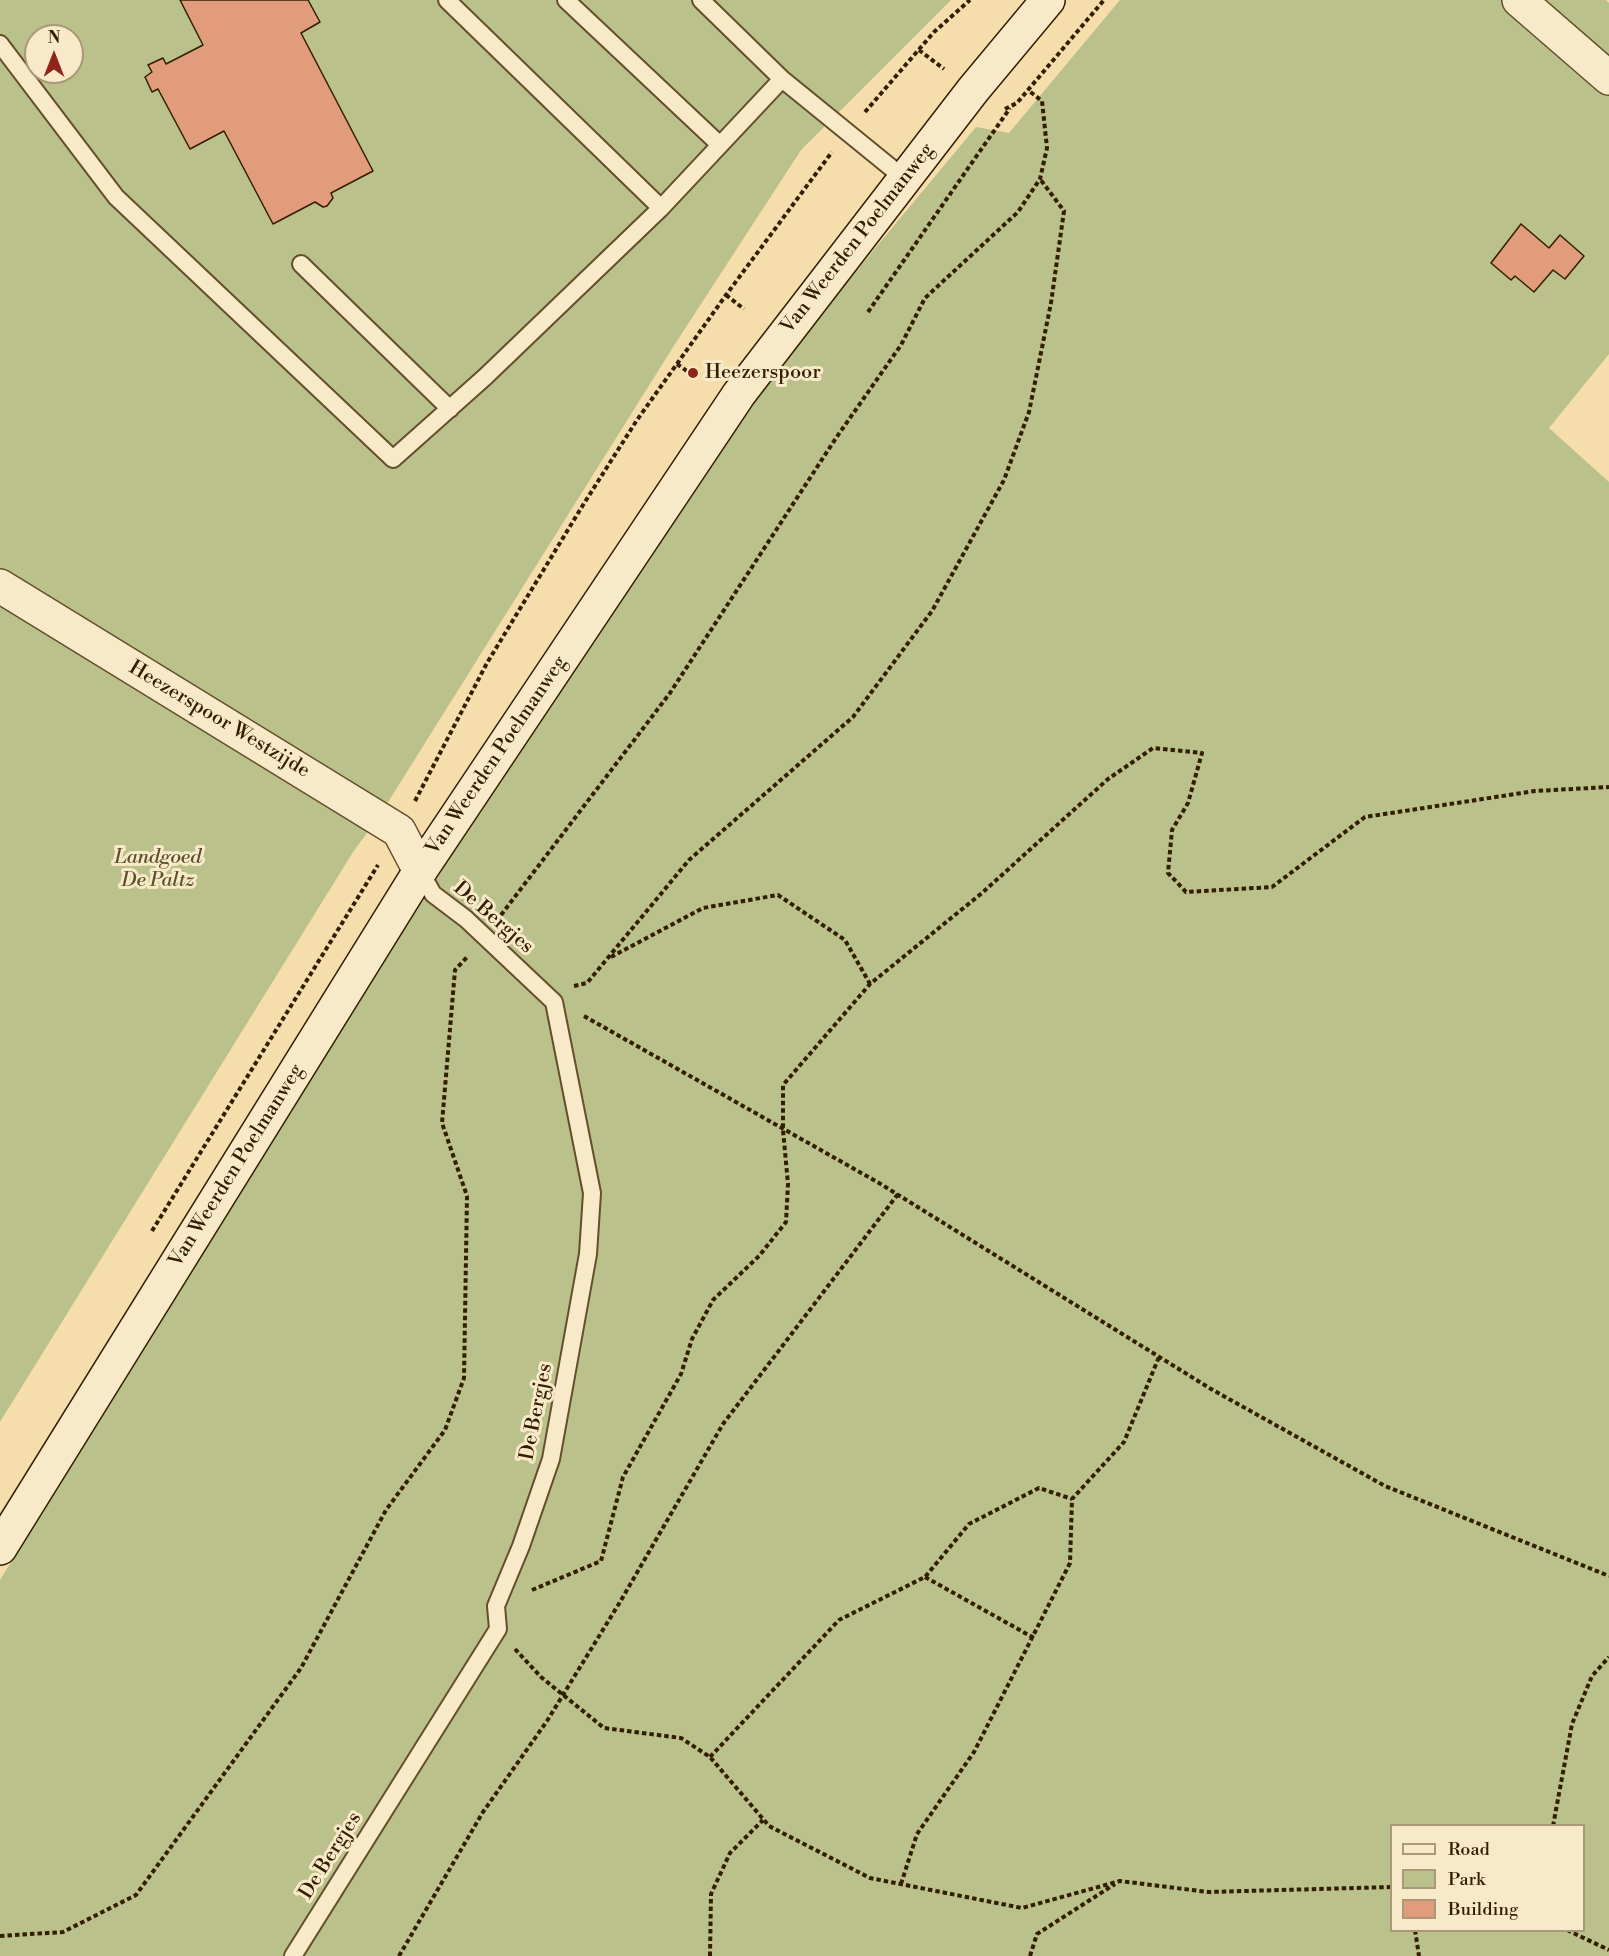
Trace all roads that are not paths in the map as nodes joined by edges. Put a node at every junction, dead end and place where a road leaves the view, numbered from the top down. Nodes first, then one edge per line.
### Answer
1 (447, 0) edge
2 (566, 0) edge
3 (701, 0) edge
4 (1048, 0) edge
5 (1519, 0) edge
6 (0, 44) edge
7 (1609, 78) edge
8 (782, 79) junction
9 (720, 145) junction
10 (905, 179) junction
11 (661, 208) junction
12 (301, 264) dead end
13 (450, 409) junction
14 (0, 586) edge
15 (420, 871) junction
16 (0, 1548) edge
17 (293, 1956) edge

1 - 11 lane
2 - 9 lane
3 - 8 lane
4 - 10 main road, Van Weerden Poelmanweg
5 - 7 main road
6 - 13 lane
8 - 9 lane
8 - 10 lane
9 - 11 lane
10 - 15 main road, Van Weerden Poelmanweg
11 - 13 lane
12 - 13 lane
14 - 15 main road, Heezerspoor Westzijde
15 - 16 main road, Van Weerden Poelmanweg
15 - 17 lane, De Bergjes

